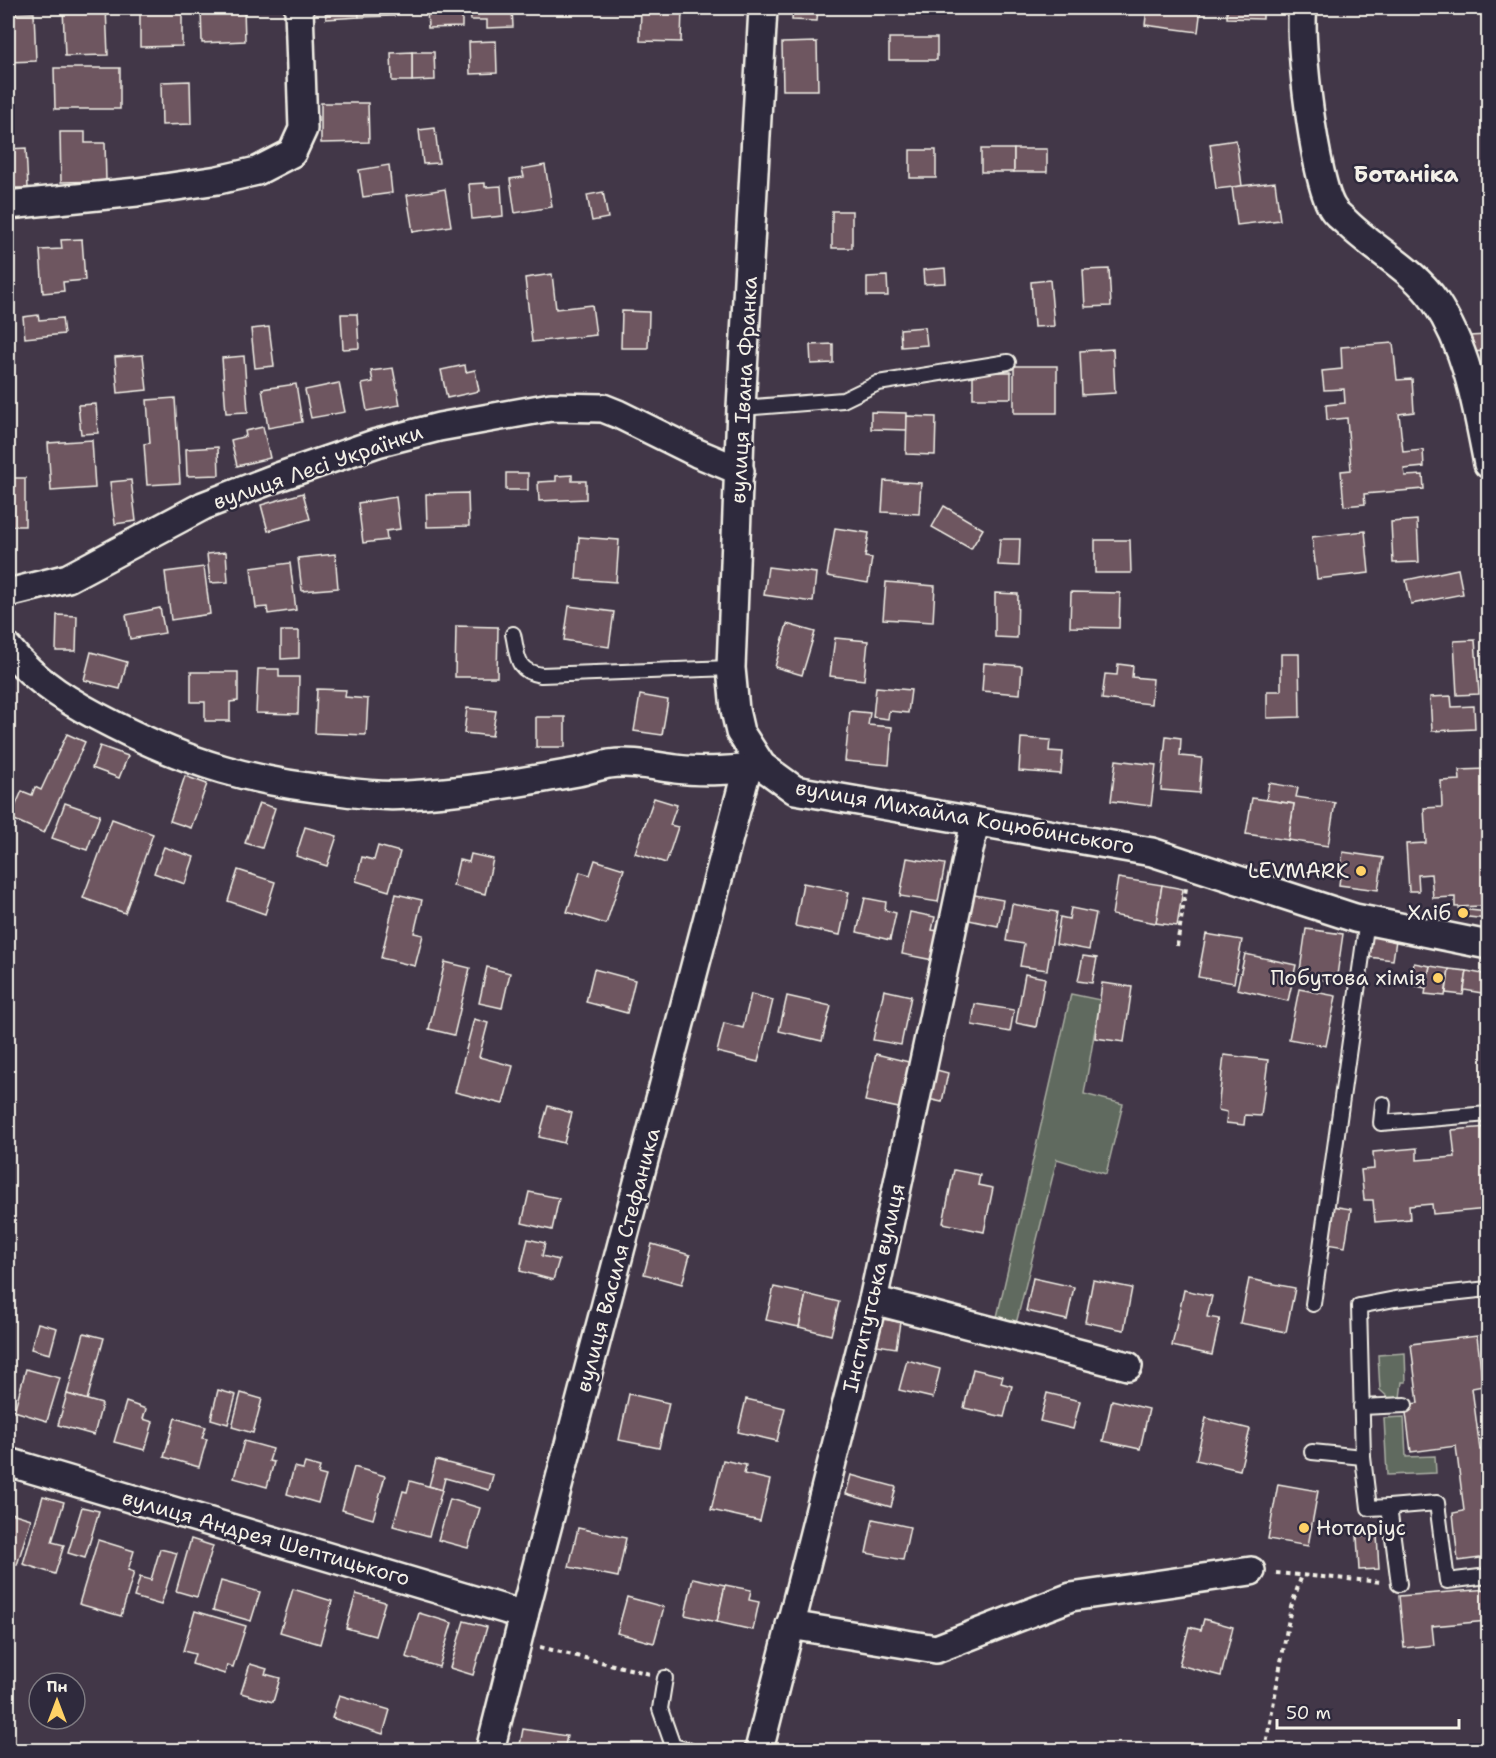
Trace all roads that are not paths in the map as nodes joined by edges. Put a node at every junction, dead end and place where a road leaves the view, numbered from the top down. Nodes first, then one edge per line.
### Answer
1 (299, 8) edge
2 (764, 8) edge
3 (1304, 8) edge
4 (8, 205) edge
5 (1008, 362) dead end
6 (741, 408) junction
7 (1488, 464) edge
8 (740, 471) junction
9 (8, 593) edge
10 (513, 634) dead end
11 (8, 648) edge
12 (731, 668) junction
13 (755, 768) junction
14 (975, 822) junction
15 (1366, 920) junction
16 (1488, 945) edge
17 (1383, 1104) dead end
18 (1488, 1114) edge
19 (1488, 1289) edge
20 (873, 1300) junction
21 (1313, 1305) dead end
22 (1128, 1366) dead end
23 (1405, 1404) dead end
24 (1361, 1407) junction
25 (1312, 1452) dead end
26 (1364, 1457) junction
27 (8, 1462) edge
28 (1389, 1507) junction
29 (1251, 1571) road end
30 (1488, 1576) edge
31 (1399, 1584) road end
32 (524, 1615) junction
33 (790, 1625) junction
34 (665, 1678) road end
35 (490, 1750) edge
36 (688, 1750) edge
37 (759, 1750) edge

1 - 4 street
2 - 6 street, вулиця Івана Франка
3 - 7 street
5 - 6 lane
6 - 8 street, вулиця Івана Франка
8 - 9 street, вулиця Лесі Українки
8 - 12 street, вулиця Івана Франка
10 - 12 lane
11 - 13 street
12 - 13 street, вулиця Івана Франка
13 - 14 street, вулиця Михайла Коцюбинського
13 - 32 street, вулиця Василя Стефаника
14 - 15 street, вулиця Михайла Коцюбинського
14 - 20 street, Інститутська вулиця
15 - 16 street, вулиця Михайла Коцюбинського
15 - 21 lane
17 - 18 lane
19 - 24 lane
20 - 22 street
20 - 33 street, Інститутська вулиця
23 - 24 lane
24 - 26 lane
25 - 26 lane
26 - 28 lane
27 - 32 street, вулиця Андрея Шептицького
28 - 30 lane
28 - 31 lane
29 - 33 street
32 - 35 street, вулиця Василя Стефаника
33 - 37 street, Інститутська вулиця
34 - 36 lane

